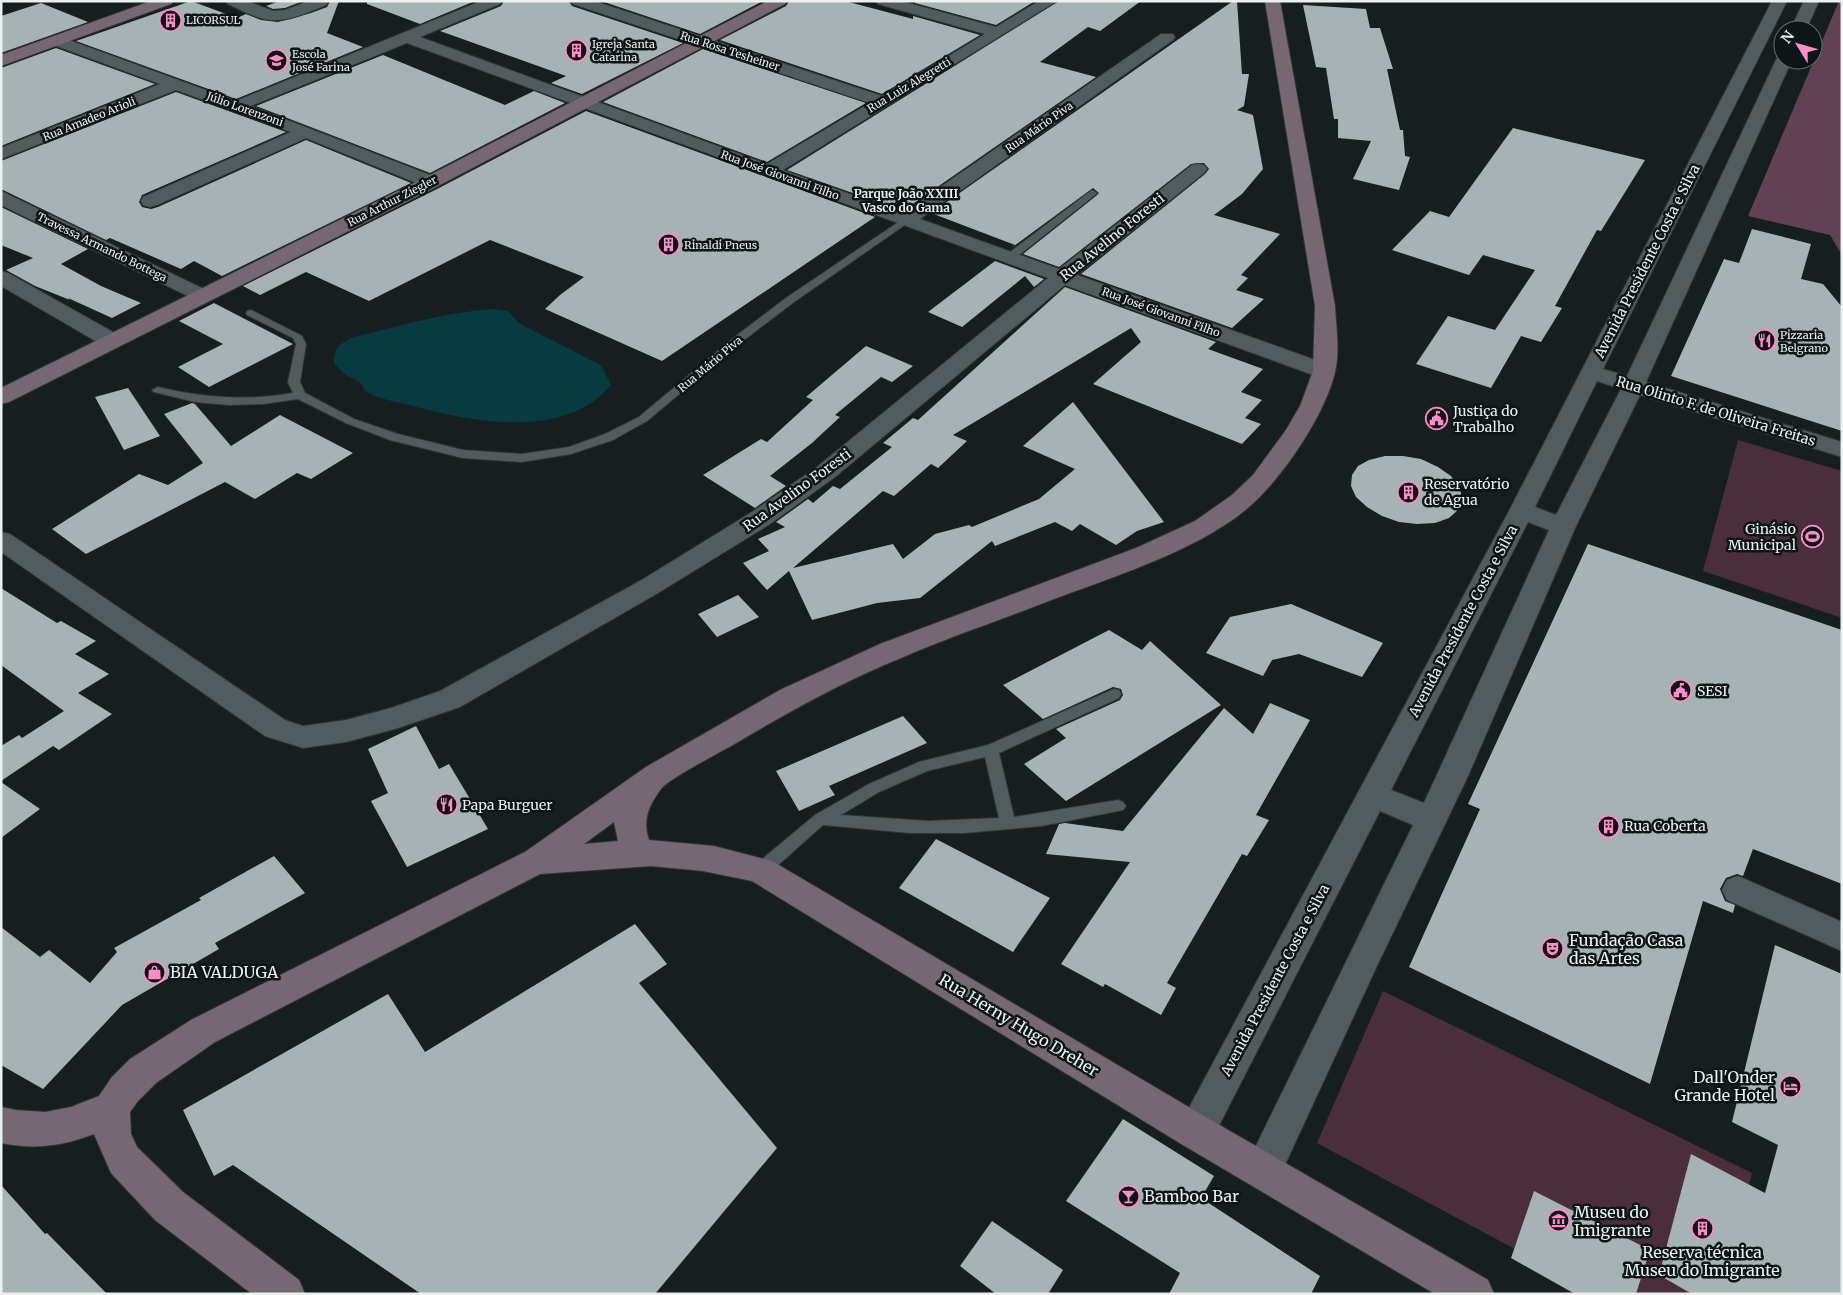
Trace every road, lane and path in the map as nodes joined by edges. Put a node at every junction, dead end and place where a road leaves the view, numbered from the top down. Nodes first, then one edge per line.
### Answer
1 (166, 1) edge
2 (233, 1) edge
3 (494, 1) edge
4 (578, 1) edge
5 (780, 1) edge
6 (883, 1) edge
7 (1050, 1) edge
8 (1272, 1) edge
9 (1780, 1) edge
10 (1812, 1) edge
11 (321, 2) edge
12 (1803, 20) edge
13 (997, 32) junction
14 (406, 37) junction
15 (1167, 37) dead end
16 (57, 41) junction
17 (702, 42) junction
18 (1, 61) edge
19 (1779, 70) edge
20 (176, 84) junction
21 (881, 101) junction
22 (583, 103) junction
23 (237, 106) junction
24 (306, 132) junction
25 (1, 154) edge
26 (1198, 169) dead end
27 (768, 171) junction
28 (430, 182) junction
29 (1686, 185) junction
30 (1092, 193) dead end
31 (1722, 194) junction
32 (1, 196) edge
33 (150, 201) dead end
34 (906, 220) junction
35 (1010, 257) junction
36 (1063, 276) junction
37 (1, 277) edge
38 (203, 296) junction
39 (251, 314) dead end
40 (112, 341) junction
41 (1324, 371) junction
42 (1590, 372) junction
43 (1634, 385) junction
44 (158, 390) dead end
45 (300, 395) junction
46 (1, 397) edge
47 (1842, 450) edge
48 (1521, 511) junction
49 (1563, 526) junction
50 (1, 540) edge
51 (1114, 694) dead end
52 (991, 750) junction
53 (657, 775) junction
54 (1372, 795) junction
55 (1118, 806) dead end
56 (820, 819) junction
57 (1432, 820) junction
58 (1008, 823) junction
59 (638, 854) junction
60 (536, 861) junction
61 (761, 870) junction
62 (1738, 890) dead end
63 (1842, 937) edge
64 (112, 1108) junction
65 (1, 1125) edge
66 (1196, 1132) junction
67 (1263, 1171) junction
68 (285, 1294) edge
69 (1474, 1294) edge

1 - 16 main road
2 - 11 street
3 - 14 street
4 - 17 street, Rua Rosa Tesheiner
5 - 17 main road, Rua Arthur Ziegler
6 - 13 street
7 - 13 street, Rua Luiz Alegretti
8 - 41 main road
9 - 29 street, Avenida Presidente Costa e Silva
10 - 12 street
13 - 21 street, Rua Luiz Alegretti
14 - 22 street, Rua José Giovanni Filho
14 - 23 street
15 - 34 street, Rua Mário Piva
16 - 18 main road
16 - 20 street, Júlio Lorenzoni
17 - 21 street, Rua Rosa Tesheiner
17 - 22 main road, Rua Arthur Ziegler
19 - 31 street
20 - 23 street, Júlio Lorenzoni
20 - 25 street, Rua Amadeo Arioli
21 - 27 street, Rua Luiz Alegretti
22 - 27 street, Rua José Giovanni Filho
22 - 28 main road, Rua Arthur Ziegler
23 - 24 street, Júlio Lorenzoni
24 - 28 street, Júlio Lorenzoni
24 - 33 street
26 - 36 street, Rua Avelino Foresti
27 - 34 street, Rua José Giovanni Filho
28 - 38 main road, Rua Arthur Ziegler
29 - 31 street
29 - 42 street, Avenida Presidente Costa e Silva
30 - 35 lane
31 - 43 street
32 - 38 street, Travessa Armando Bottega
34 - 35 street, Rua José Giovanni Filho
34 - 45 lane, Rua Mário Piva
35 - 36 street, Rua José Giovanni Filho
36 - 41 street, Rua José Giovanni Filho
36 - 50 street, Rua Avelino Foresti
37 - 40 street
38 - 40 main road, Rua Arthur Ziegler
39 - 45 lane
40 - 46 main road, Rua Arthur Ziegler
41 - 53 main road
42 - 43 street, Rua Olinto F. de Oliveira Freitas
42 - 48 street, Avenida Presidente Costa e Silva
43 - 47 street, Rua Olinto F. de Oliveira Freitas
43 - 49 street
44 - 45 lane
48 - 49 street
48 - 54 street, Avenida Presidente Costa e Silva
49 - 57 street
51 - 52 lane
52 - 56 lane
52 - 58 lane
53 - 59 main road
53 - 60 main road
54 - 57 street
54 - 66 street, Avenida Presidente Costa e Silva
55 - 58 lane
56 - 58 lane
56 - 61 lane
57 - 67 street
59 - 60 main road, Rua Herny Hugo Dreher
59 - 61 main road, Rua Herny Hugo Dreher
60 - 64 main road
61 - 66 main road, Rua Herny Hugo Dreher
62 - 63 street
64 - 65 main road
64 - 68 main road
66 - 67 main road, Rua Herny Hugo Dreher
67 - 69 main road, Rua Herny Hugo Dreher

